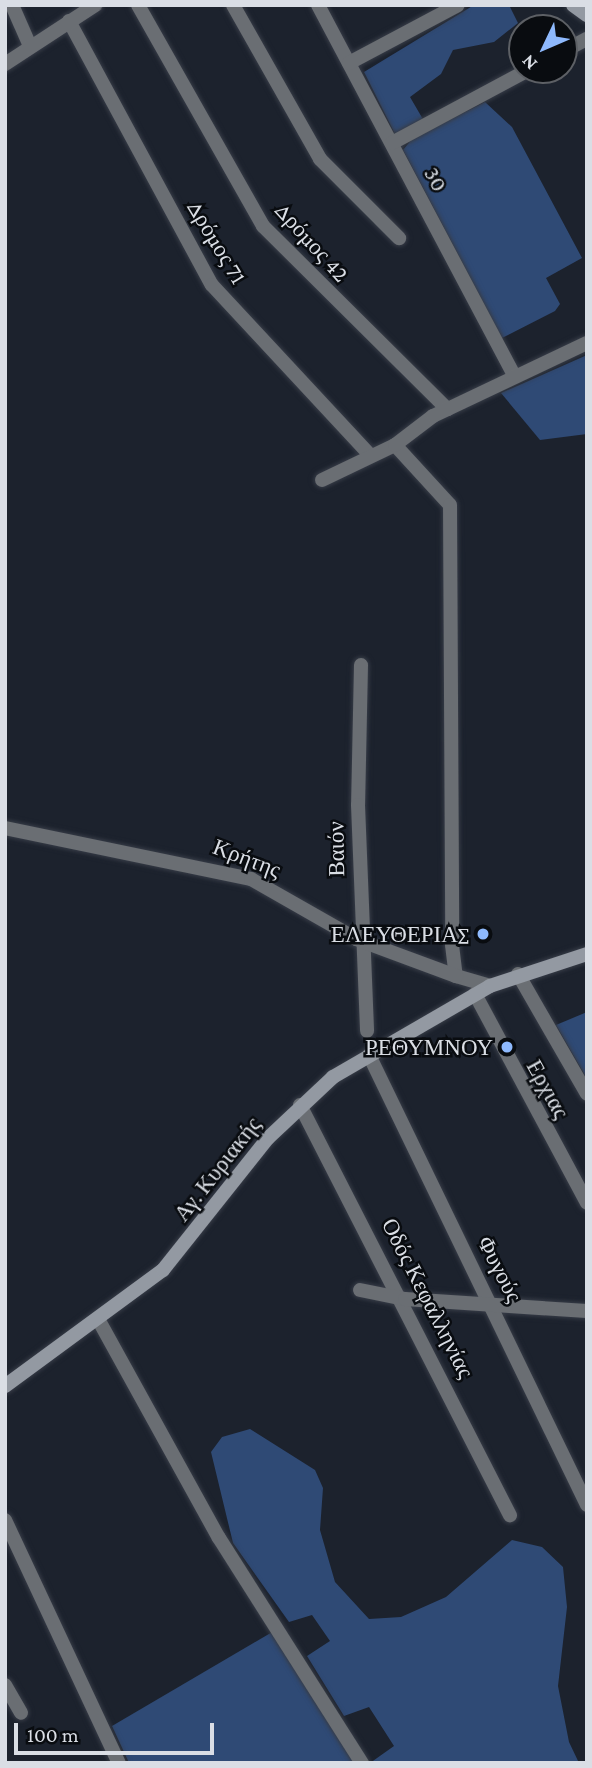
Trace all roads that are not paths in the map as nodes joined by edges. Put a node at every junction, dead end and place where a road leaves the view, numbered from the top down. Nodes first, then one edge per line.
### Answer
1 (12, 5) edge
2 (95, 5) edge
3 (138, 5) edge
4 (233, 5) edge
5 (318, 5) edge
6 (458, 5) edge
7 (573, 5) edge
8 (587, 15) edge
9 (69, 21) junction
10 (30, 46) junction
11 (349, 63) junction
12 (5, 64) edge
13 (508, 81) edge
14 (391, 143) junction
15 (399, 238) dead end
16 (587, 343) edge
17 (514, 375) junction
18 (447, 410) junction
19 (395, 445) junction
20 (370, 454) junction
21 (322, 480) dead end
22 (360, 665) dead end
23 (5, 828) edge
24 (361, 942) junction
25 (587, 954) edge
26 (518, 974) junction
27 (457, 976) junction
28 (491, 986) junction
29 (475, 994) junction
30 (367, 1031) dead end
31 (369, 1055) junction
32 (587, 1094) edge
33 (300, 1104) junction
34 (587, 1203) edge
35 (360, 1290) dead end
36 (405, 1299) junction
37 (494, 1307) junction
38 (587, 1311) edge
39 (98, 1319) junction
40 (5, 1386) edge
41 (587, 1506) edge
42 (510, 1514) dead end
43 (5, 1520) edge
44 (5, 1685) edge
45 (20, 1713) dead end
46 (119, 1763) edge
47 (362, 1763) edge

1 - 10 street
2 - 9 street
3 - 18 street, Δρόμος 42
4 - 15 street
5 - 11 street, 30
6 - 11 street
7 - 8 street
9 - 10 street
9 - 20 street, Δρόμος 71
10 - 12 street
11 - 14 street, 30
13 - 14 street
14 - 17 street, 30
16 - 17 street
17 - 18 street
18 - 19 street
19 - 20 street
19 - 27 street
20 - 21 street
22 - 24 street, Βαιόν
23 - 24 street, Κρήτης
24 - 27 street, Κρήτης
24 - 30 street, Βαιόν
25 - 26 street, Αγ. Κυριακής
26 - 28 street, Αγ. Κυριακής
26 - 32 street
27 - 28 street, Κρήτης
28 - 29 street, Αγ. Κυριακής
29 - 31 street, Αγ. Κυριακής
29 - 34 street, Ερχιας
31 - 33 street, Αγ. Κυριακής
31 - 37 street, Φυγούς
33 - 36 street, Οδός Κεφαλληνίας
33 - 39 street, Αγ. Κυριακής
35 - 36 street
36 - 37 street
36 - 42 street, Οδός Κεφαλληνίας
37 - 38 street
37 - 41 street, Φυγούς
39 - 40 street, Αγ. Κυριακής
39 - 47 street
43 - 46 street
44 - 45 street

